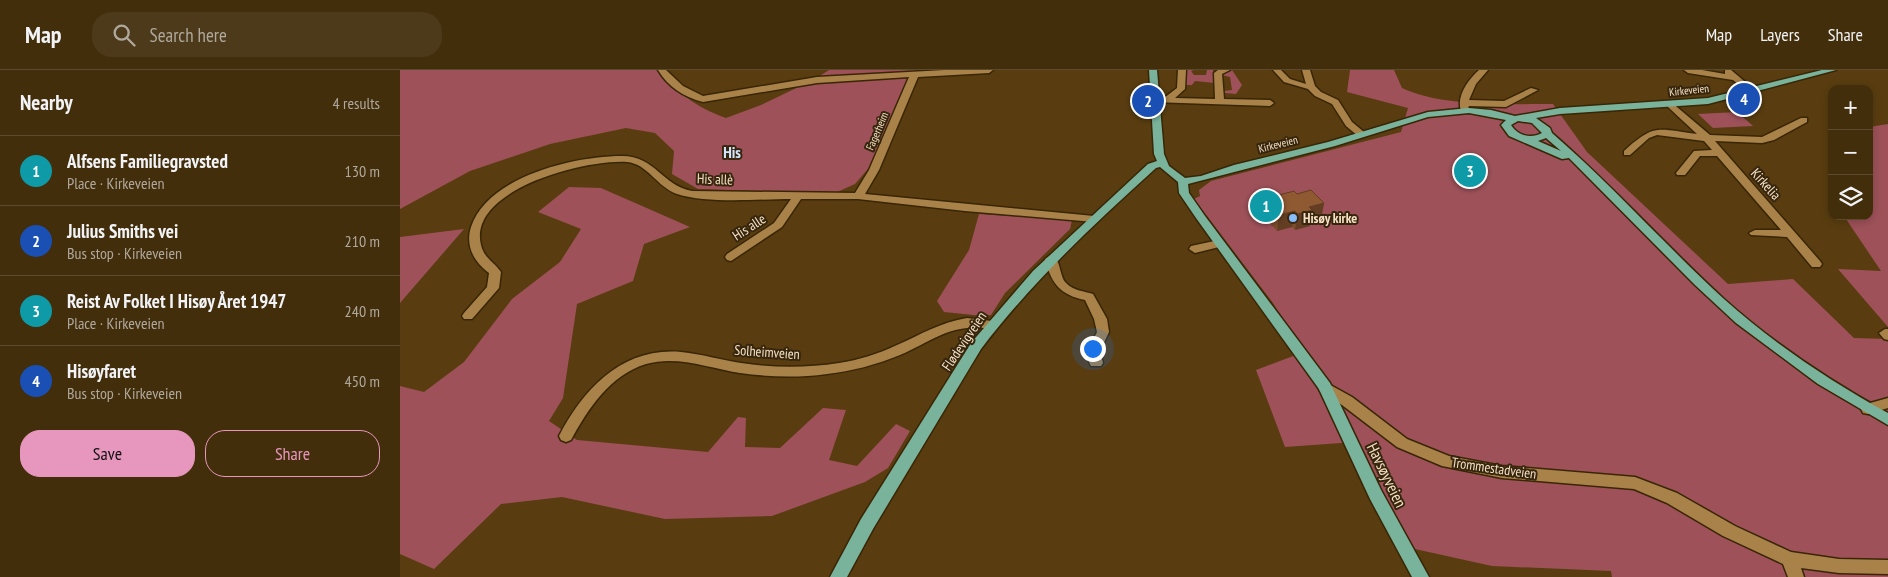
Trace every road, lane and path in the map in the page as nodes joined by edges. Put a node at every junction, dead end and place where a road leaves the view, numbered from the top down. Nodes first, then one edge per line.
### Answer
1 (662, 70) edge
2 (840, 70) edge
3 (989, 70) edge
4 (1153, 70) edge
5 (1182, 70) edge
6 (1226, 70) edge
7 (1277, 70) edge
8 (1306, 70) edge
9 (1484, 70) edge
10 (1688, 70) edge
11 (1726, 70) edge
12 (1832, 70) edge
13 (915, 74) junction
14 (1733, 78) junction
15 (817, 80) junction
16 (1311, 87) junction
17 (1534, 90) dead end
18 (1752, 91) junction
19 (1155, 100) junction
20 (1167, 100) junction
21 (1220, 102) junction
22 (1270, 103) dead end
23 (1670, 104) junction
24 (1464, 107) junction
25 (1575, 110) junction
26 (1519, 119) junction
27 (1804, 120) dead end
28 (1507, 127) junction
29 (1547, 132) junction
30 (1361, 134) junction
31 (1523, 137) junction
32 (1707, 138) junction
33 (1627, 154) dead end
34 (1721, 154) junction
35 (1162, 163) junction
36 (1681, 173) dead end
37 (869, 178) junction
38 (1179, 178) junction
39 (1597, 180) junction
40 (798, 196) junction
41 (858, 196) junction
42 (893, 199) junction
43 (1094, 219) junction
44 (1755, 233) dead end
45 (1791, 234) junction
46 (1219, 244) junction
47 (1195, 250) dead end
48 (731, 257) dead end
49 (1051, 258) junction
50 (1816, 264) dead end
51 (468, 316) dead end
52 (992, 325) junction
53 (1096, 363) dead end
54 (1325, 387) junction
55 (1888, 403) edge
56 (1868, 409) junction
57 (1888, 420) edge
58 (566, 436) dead end
59 (1789, 559) junction
60 (1888, 567) edge
61 (838, 577) edge
62 (1420, 577) edge
63 (1796, 577) edge

1 - 15 street
2 - 15 street
3 - 13 street
4 - 19 main road
5 - 20 street
6 - 21 street
7 - 16 street
8 - 16 street
9 - 24 street
10 - 14 street
11 - 14 street
12 - 18 main road, Kirkeveien
13 - 15 street
13 - 37 street, Fagerheim
14 - 18 street
16 - 30 street
17 - 24 street
18 - 23 main road, Kirkeveien
19 - 20 street
19 - 35 main road
20 - 21 street
21 - 22 street
23 - 25 main road, Kirkeveien
23 - 32 street, Kirkelia
24 - 26 main road, Kirkeveien
24 - 28 main road, Kirkeveien
24 - 30 main road, Kirkeveien
25 - 26 main road, Kirkeveien
25 - 29 main road, Kirkeveien
26 - 28 main road
26 - 29 main road
27 - 32 street
28 - 31 main road, Kirkeveien
29 - 31 main road
29 - 39 main road
30 - 38 main road, Kirkeveien
31 - 39 main road
32 - 33 street
32 - 34 street, Kirkelia
34 - 36 street
34 - 45 street, Kirkelia
35 - 38 main road
35 - 43 main road, Flødevigveien
37 - 41 street, Fagerheim
37 - 42 street
38 - 46 main road, Trommestadveien
39 - 56 main road
40 - 41 street, His allè
40 - 48 street, His alle
40 - 51 street, His allè
41 - 42 street, His allè
42 - 43 street, His allè
43 - 49 main road, Flødevigveien
44 - 45 street
45 - 50 street, Kirkelia
46 - 47 street
46 - 54 main road, Trommestadveien
49 - 52 main road, Flødevigveien
49 - 53 street
52 - 58 street, Solheimveien
52 - 61 main road, Flødevigveien
54 - 59 street, Trommestadveien
54 - 62 main road, Havsøyveien
55 - 56 street
56 - 57 main road
59 - 60 street, Trommestadveien
59 - 63 street

